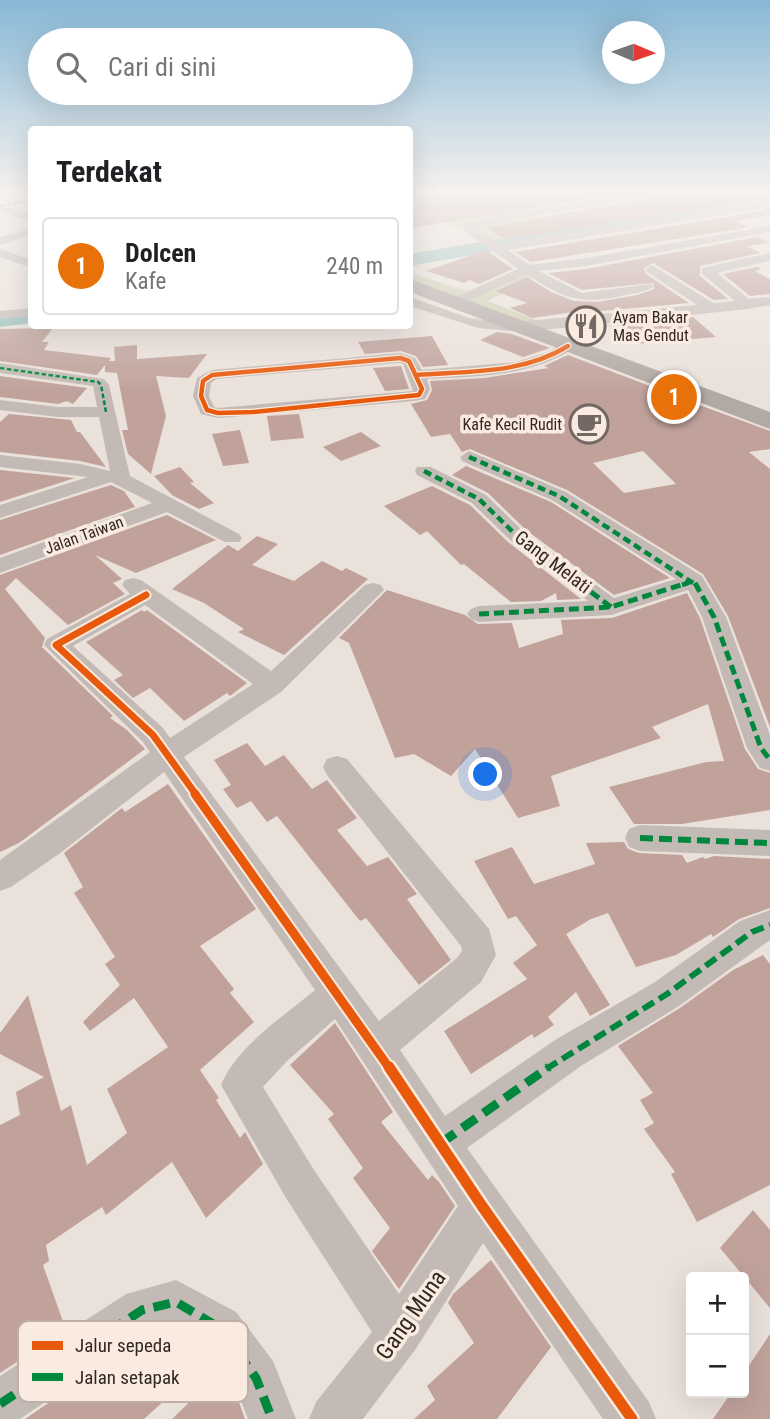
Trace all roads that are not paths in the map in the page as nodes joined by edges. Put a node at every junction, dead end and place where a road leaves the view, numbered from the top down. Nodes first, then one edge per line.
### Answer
1 (516, 260) edge
2 (584, 260) edge
3 (755, 260) edge
4 (528, 269) junction
5 (652, 269) dead end
6 (413, 286) edge
7 (646, 287) dead end
8 (770, 301) edge
9 (413, 302) edge
10 (454, 302) junction
11 (748, 305) junction
12 (713, 309) junction
13 (28, 312) edge
14 (0, 315) edge
15 (28, 321) edge
16 (0, 324) edge
17 (522, 328) junction
18 (568, 346) junction
19 (0, 368) edge
20 (418, 375) junction
21 (0, 405) edge
22 (106, 412) junction
23 (770, 421) edge
24 (469, 457) dead end
25 (0, 461) edge
26 (28, 465) junction
27 (0, 470) edge
28 (424, 471) dead end
29 (115, 478) junction
30 (169, 504) junction
31 (0, 512) edge
32 (232, 538) dead end
33 (0, 566) edge
34 (694, 582) junction
35 (373, 590) dead end
36 (611, 607) junction
37 (479, 614) dead end
38 (272, 685) junction
39 (167, 757) junction
40 (770, 760) edge
41 (337, 767) dead end
42 (640, 838) dead end
43 (770, 843) edge
44 (0, 877) edge
45 (770, 925) edge
46 (337, 994) junction
47 (376, 1047) junction
48 (441, 1143) junction
49 (482, 1206) junction
50 (125, 1321) edge
51 (208, 1321) edge
52 (399, 1335) junction
53 (248, 1367) edge
54 (18, 1392) edge
55 (0, 1404) edge
56 (272, 1419) edge
57 (333, 1419) edge
58 (632, 1419) edge

1 - 4 street
2 - 4 street
3 - 11 street
4 - 7 street
4 - 10 street
5 - 12 street
6 - 10 main road
8 - 11 street
9 - 17 street
10 - 17 main road
11 - 12 street
12 - 17 street
13 - 14 street
15 - 16 street
17 - 18 main road
18 - 20 street
18 - 23 main road
19 - 22 street
20 - 20 street
21 - 22 street
22 - 29 street
24 - 34 street
25 - 26 street
26 - 27 street
26 - 29 street
28 - 36 street, Gang Melati
29 - 30 street
29 - 31 street
30 - 32 street
30 - 33 street, Jalan Taiwan
34 - 36 street, Gang Melati
34 - 40 street
35 - 38 street
36 - 37 street
38 - 39 street
38 - 39 street
39 - 44 street
39 - 46 street
41 - 47 street
42 - 43 street
45 - 48 street
46 - 47 street
46 - 52 street
47 - 48 street
48 - 49 street
49 - 52 street, Gang Muna
49 - 58 street
50 - 51 street
52 - 57 street, Gang Muna
53 - 56 street
54 - 55 street

